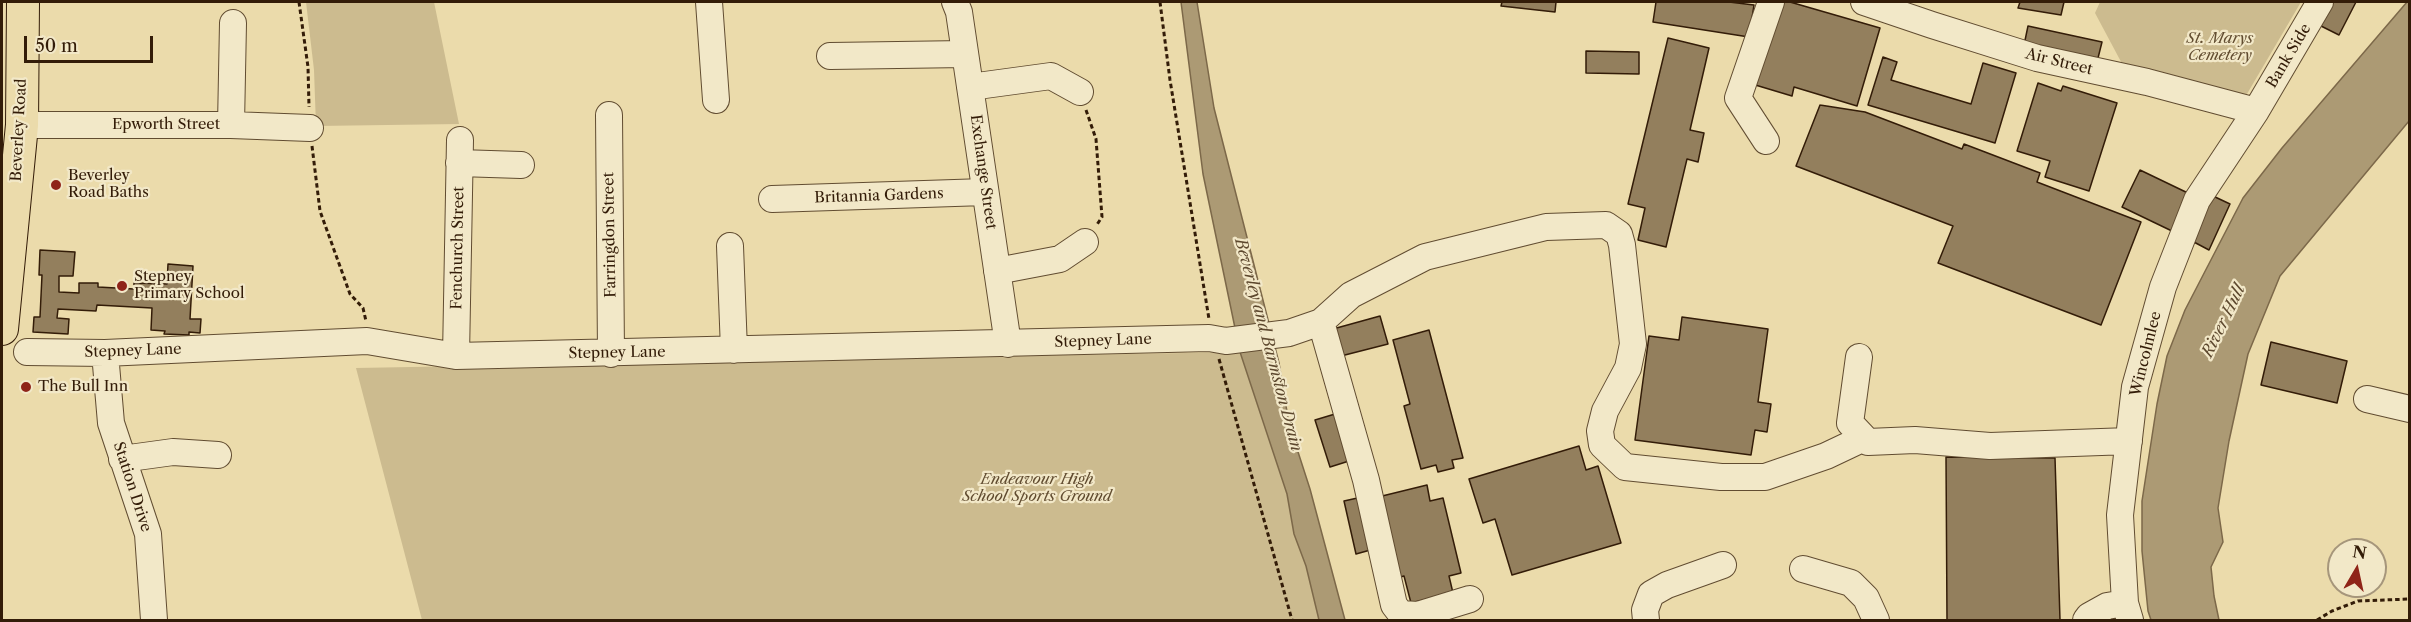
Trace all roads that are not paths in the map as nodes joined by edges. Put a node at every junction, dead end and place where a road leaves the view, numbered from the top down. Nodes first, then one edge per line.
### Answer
1 (23, 2) edge
2 (709, 2) edge
3 (955, 2) edge
4 (1771, 2) edge
5 (1864, 2) edge
6 (2320, 2) edge
7 (232, 23) dead end
8 (965, 54) junction
9 (830, 56) dead end
10 (970, 87) junction
11 (1080, 92) road end
12 (716, 100) dead end
13 (2256, 111) junction
14 (609, 116) dead end
15 (22, 125) junction
16 (231, 125) junction
17 (310, 128) road end
18 (1766, 141) dead end
19 (521, 165) dead end
20 (986, 192) junction
21 (8, 196) edge
22 (772, 199) dead end
23 (1085, 242) road end
24 (730, 246) dead end
25 (997, 271) junction
26 (4, 278) edge
27 (1321, 322) junction
28 (2, 330) edge
29 (1008, 344) junction
30 (734, 351) junction
31 (27, 352) dead end
32 (105, 353) junction
33 (611, 354) junction
34 (456, 356) junction
35 (1859, 357) dead end
36 (2367, 399) dead end
37 (2409, 409) edge
38 (1864, 438) junction
39 (2129, 441) junction
40 (218, 455) dead end
41 (122, 459) junction
42 (1724, 565) dead end
43 (1803, 569) dead end
44 (1470, 599) dead end
45 (2127, 612) edge
46 (153, 621) edge
47 (1646, 621) edge
48 (1876, 621) edge
49 (2086, 621) edge

1 - 15 main road, Beverley Road
2 - 12 street
3 - 8 street, Exchange Street
4 - 18 street
5 - 13 street, Air Street
6 - 13 street, Bank Side
7 - 16 street
8 - 9 street
8 - 10 street, Exchange Street
10 - 11 street
10 - 20 street, Exchange Street
13 - 39 street, Wincolmlee
14 - 33 street, Farringdon Street
15 - 16 street, Epworth Street
15 - 21 main road, Beverley Road
16 - 17 street, Epworth Street
19 - 34 street, Fenchurch Street
20 - 22 street, Britannia Gardens
20 - 25 street, Exchange Street
21 - 26 main road, Beverley Road
23 - 25 street
24 - 30 street
25 - 29 street, Exchange Street
26 - 28 main road, Beverley Road
27 - 29 street, Stepney Lane
27 - 38 street
27 - 44 street
29 - 30 street, Stepney Lane
30 - 33 street, Stepney Lane
31 - 32 street, Stepney Lane
32 - 34 street, Stepney Lane
32 - 41 street, Station Drive
33 - 34 street, Stepney Lane
35 - 38 street
36 - 37 street
38 - 39 street
39 - 45 street, Wincolmlee
40 - 41 street
41 - 46 street, Station Drive
42 - 47 street
43 - 48 street
45 - 49 street

